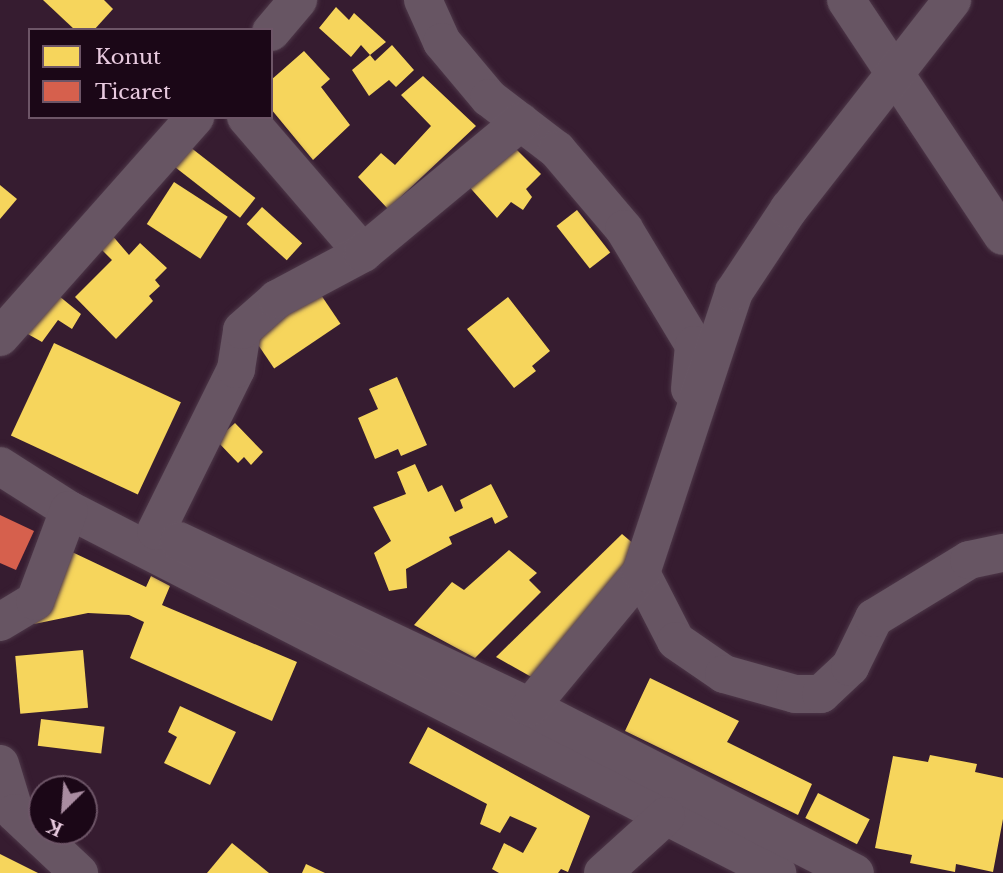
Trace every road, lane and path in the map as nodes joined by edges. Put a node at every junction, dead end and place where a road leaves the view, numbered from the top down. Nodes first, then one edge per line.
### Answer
1 (298, 0) edge
2 (424, 0) edge
3 (846, 0) edge
4 (952, 0) edge
5 (273, 30) edge
6 (894, 75) junction
7 (193, 119) edge
8 (248, 119) edge
9 (521, 122) junction
10 (1003, 236) edge
11 (363, 253) junction
12 (0, 337) edge
13 (687, 425) junction
14 (0, 466) edge
15 (69, 510) junction
16 (156, 531) junction
17 (1003, 552) edge
18 (641, 573) junction
19 (0, 622) edge
20 (530, 707) junction
21 (0, 764) edge
22 (666, 816) junction
23 (79, 873) edge
24 (603, 873) edge
25 (777, 873) edge
26 (855, 873) edge

1 - 5 street
2 - 9 street
3 - 6 street
4 - 6 street
6 - 10 street
6 - 13 street
7 - 12 street
8 - 11 street
9 - 11 street
9 - 13 street
11 - 16 street
13 - 18 street
14 - 15 street
15 - 16 street
15 - 19 street
15 - 22 street
16 - 20 street
17 - 18 street
18 - 20 street
20 - 26 street
21 - 23 street
22 - 24 street
22 - 25 street

